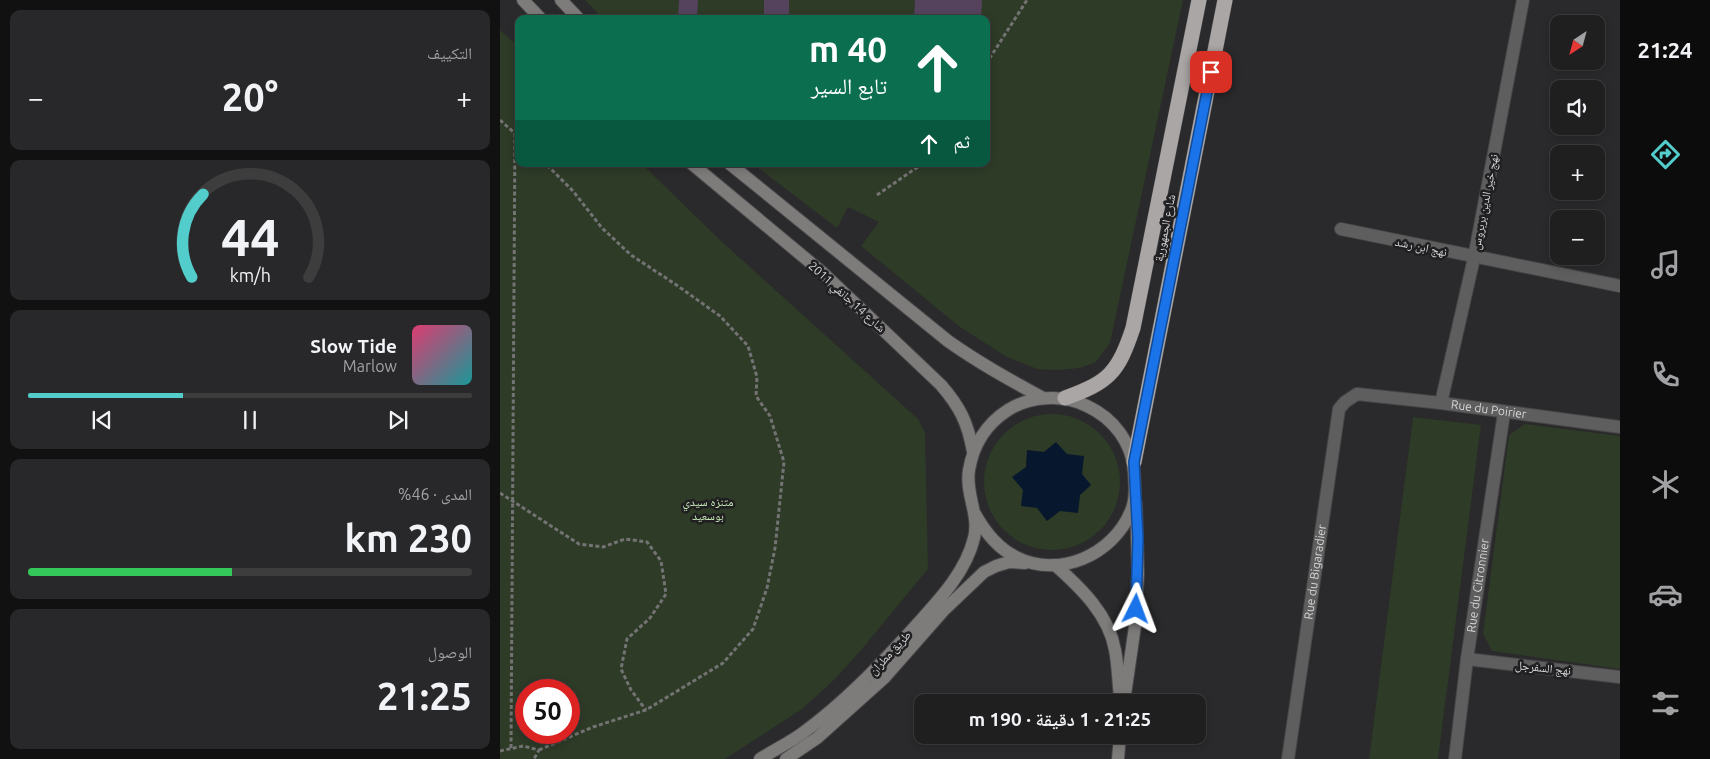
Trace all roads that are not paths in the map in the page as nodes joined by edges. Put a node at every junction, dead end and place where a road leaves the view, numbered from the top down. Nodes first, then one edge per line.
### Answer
1 (523, 0) edge
2 (561, 0) edge
3 (1199, 0) edge
4 (1225, 0) edge
5 (1523, 0) edge
6 (537, 15) edge
7 (575, 15) edge
8 (696, 167) edge
9 (734, 167) edge
10 (1341, 230) dead end
11 (1474, 258) junction
12 (1620, 286) edge
13 (1357, 394) joint
14 (1043, 398) junction
15 (1065, 398) junction
16 (1441, 403) junction
17 (1504, 413) junction
18 (1620, 427) edge
19 (973, 452) junction
20 (1134, 462) junction
21 (1136, 491) junction
22 (975, 514) junction
23 (1035, 564) junction
24 (1055, 565) junction
25 (1467, 659) junction
26 (1620, 677) edge
27 (1121, 694) edge
28 (1123, 694) edge
29 (1119, 744) edge
30 (760, 759) edge
31 (786, 759) edge
32 (1118, 759) edge
33 (1288, 759) edge
34 (1455, 759) edge

1 - 6 main road
2 - 7 main road
3 - 15 highway, شارع الجمهورية
4 - 20 highway, شارع الجمهورية
5 - 11 street, نهج خير الدين بربروس
8 - 19 main road, شارع 14 جانفي 2011
9 - 14 main road
10 - 11 street, نهج ابن رشد
11 - 12 street, نهج ابن رشد
11 - 16 street, نهج خير الدين بربروس
13 - 16 street, Rue du Poirier
13 - 33 street, Rue du Bigaradier
14 - 15 main road
14 - 19 main road
15 - 20 main road
16 - 17 street, Rue du Poirier
17 - 18 street, Rue du Poirier
17 - 25 street, Rue du Citronnier
19 - 22 main road
20 - 21 main road
21 - 24 main road
21 - 28 main road
22 - 23 main road
22 - 30 main road, طريق مطران
23 - 24 main road
23 - 31 main road, طريق مطران
24 - 27 main road
25 - 26 street, نهج السفرجل
25 - 34 street, Rue du Citronnier
29 - 32 main road

